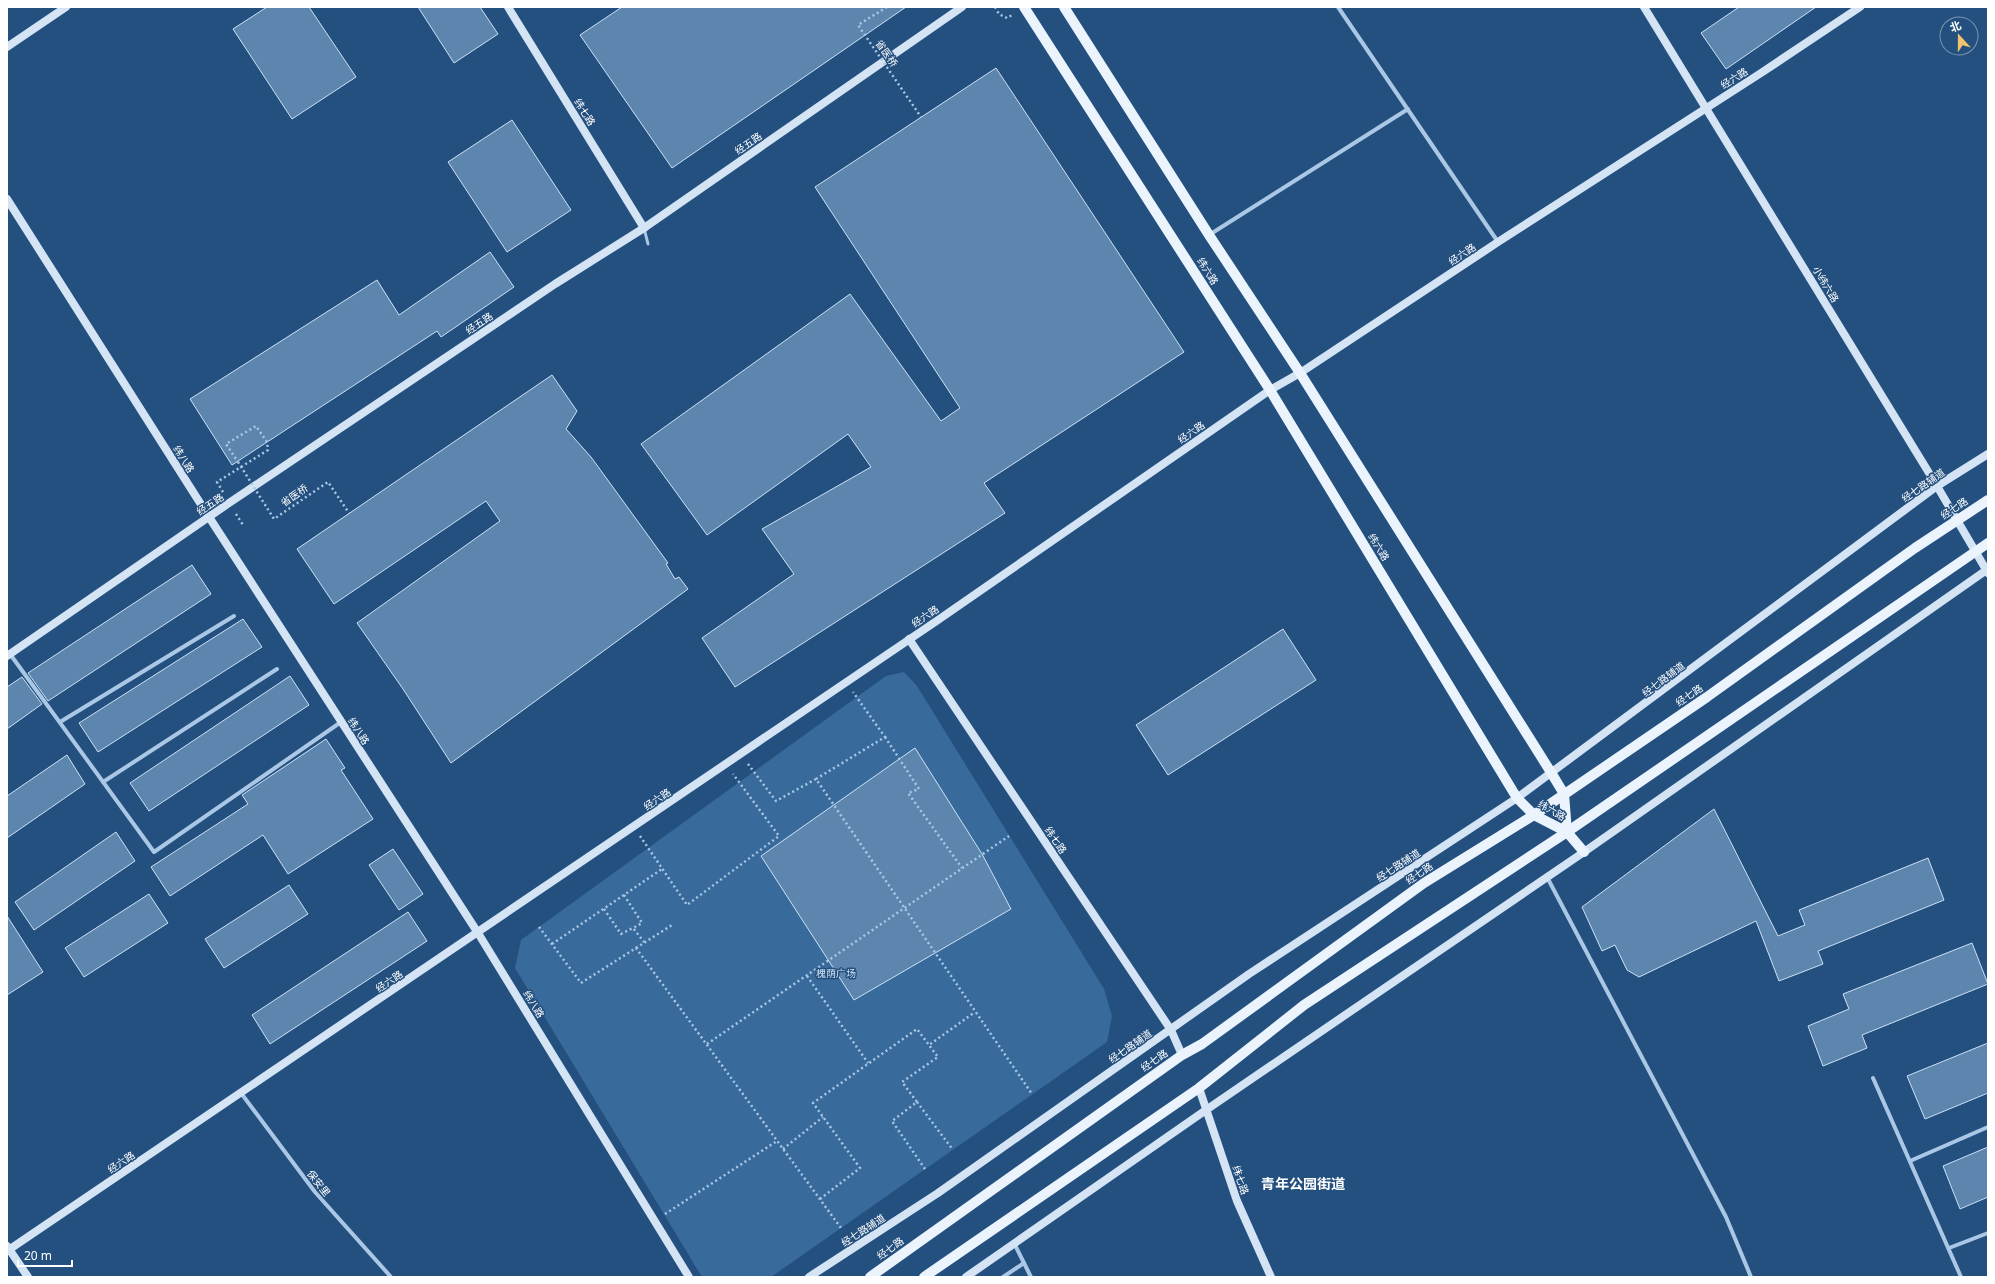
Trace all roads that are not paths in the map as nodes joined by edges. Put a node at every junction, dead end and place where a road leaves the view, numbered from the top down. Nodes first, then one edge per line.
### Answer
1 (66, 7) edge
2 (508, 7) edge
3 (962, 7) edge
4 (1024, 7) edge
5 (1064, 7) edge
6 (1338, 7) edge
7 (1644, 7) edge
8 (1860, 7) edge
9 (7, 47) edge
10 (1706, 107) junction
11 (1408, 108) junction
12 (7, 199) edge
13 (644, 228) junction
14 (1209, 235) junction
15 (1498, 242) junction
16 (648, 244) dead end
17 (1300, 373) junction
18 (1270, 390) junction
19 (1988, 454) edge
20 (1937, 486) junction
21 (1988, 500) edge
22 (209, 517) junction
23 (1957, 520) junction
24 (1988, 543) edge
25 (1976, 551) junction
26 (1988, 571) edge
27 (234, 616) dead end
28 (909, 639) junction
29 (9, 655) edge
30 (277, 668) dead end
31 (60, 722) junction
32 (342, 722) junction
33 (1552, 774) junction
34 (103, 782) junction
35 (1564, 794) junction
36 (1517, 798) junction
37 (1534, 815) junction
38 (1567, 832) junction
39 (1584, 852) junction
40 (1547, 877) junction
41 (478, 933) junction
42 (1171, 1030) junction
43 (1182, 1055) junction
44 (1872, 1078) dead end
45 (1199, 1088) junction
46 (241, 1093) junction
47 (1206, 1110) junction
48 (1988, 1127) edge
49 (1910, 1161) junction
50 (1988, 1233) edge
51 (1014, 1243) junction
52 (1948, 1248) junction
53 (8, 1249) edge
54 (1024, 1263) junction
55 (28, 1277) edge
56 (391, 1277) edge
57 (689, 1277) edge
58 (809, 1277) edge
59 (870, 1277) edge
60 (924, 1277) edge
61 (966, 1277) edge
62 (1003, 1277) edge
63 (1031, 1277) edge
64 (1271, 1277) edge
65 (1751, 1277) edge
66 (1961, 1277) edge

1 - 9 street
2 - 13 street, 纬七路
3 - 13 street, 经五路
4 - 18 main road, 纬六路
5 - 14 main road, 纬六路
6 - 11 street
7 - 10 street, 小纬六路
8 - 10 street, 经六路
10 - 15 street, 经六路
10 - 20 street, 小纬六路
11 - 14 street
11 - 15 street
12 - 22 street, 纬八路
13 - 16 lane
13 - 22 street, 经五路
14 - 17 main road, 纬六路
15 - 17 street, 经六路
17 - 18 street, 经六路
17 - 33 main road, 纬六路
18 - 28 street, 经六路
18 - 36 main road, 纬六路
19 - 20 street, 经七路辅道
20 - 23 street, 小纬六路
20 - 33 street, 经七路辅道
21 - 23 main road, 经七路
22 - 29 street, 经五路
22 - 32 street, 纬八路
23 - 25 street, 小纬六路
23 - 35 main road, 经七路
24 - 25 main road
25 - 26 street, 小纬六路
25 - 38 main road
26 - 39 street
27 - 31 street
28 - 41 street, 经六路
28 - 42 street, 纬七路
29 - 31 street
30 - 34 street
31 - 34 street
32 - 34 street
32 - 41 street, 纬八路
33 - 35 main road, 纬六路
33 - 36 street, 经七路辅道
35 - 37 main road, 经七路
35 - 38 main road, 纬六路
36 - 37 main road, 纬六路
36 - 42 street, 经七路辅道
37 - 38 main road, 纬六路
37 - 43 main road, 经七路
38 - 39 main road
38 - 45 main road
39 - 40 street
40 - 47 street
40 - 65 street
41 - 46 street, 经六路
41 - 57 street, 纬八路
42 - 43 street, 纬七路
42 - 58 street, 经七路辅道
43 - 59 main road, 经七路
44 - 49 street
45 - 47 street, 纬七路
45 - 60 main road
46 - 53 street, 经六路
46 - 56 street, 保安里
47 - 51 street
47 - 64 street, 纬七路
48 - 49 street
49 - 52 street
50 - 52 street
51 - 54 street
51 - 61 street
52 - 66 street
53 - 55 street
54 - 62 street
54 - 63 street

